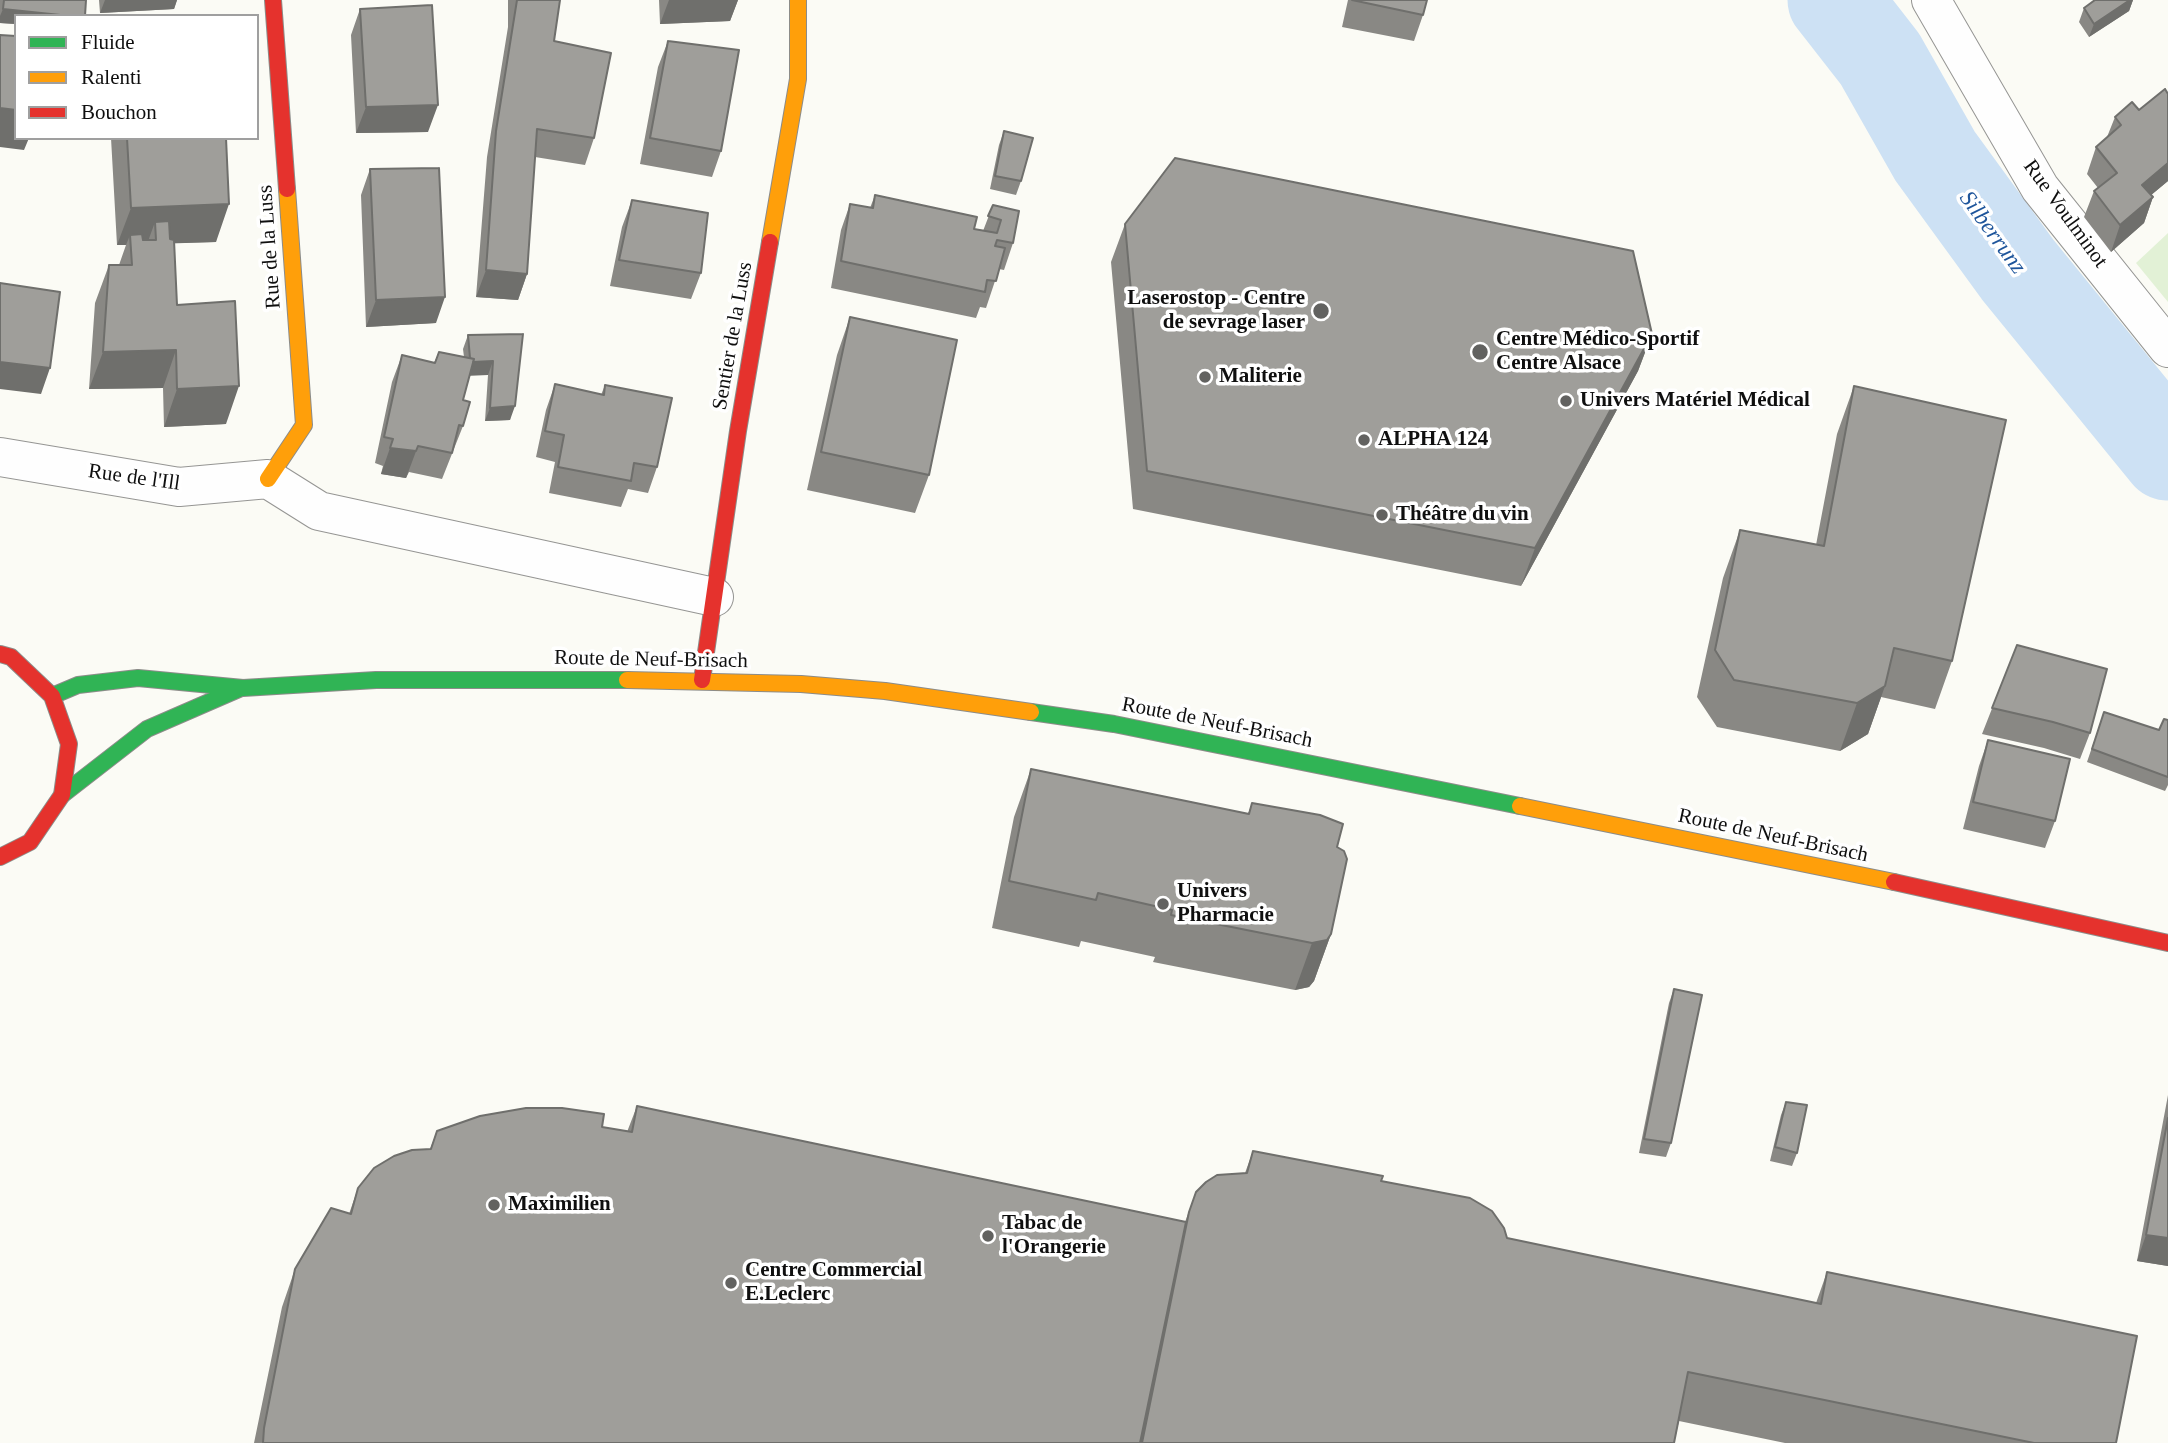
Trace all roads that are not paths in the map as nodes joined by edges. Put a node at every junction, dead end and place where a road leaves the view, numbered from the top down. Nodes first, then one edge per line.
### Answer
1 (273, 0) edge
2 (798, 0) edge
3 (1931, 0) edge
4 (2168, 348) edge
5 (0, 457) edge
6 (268, 479) junction
7 (714, 597) junction
8 (4, 648) edge
9 (702, 680) junction
10 (243, 688) junction
11 (52, 696) junction
12 (62, 795) junction
13 (0, 857) edge
14 (2168, 943) edge

1 - 6 main road, Rue de la Luss
2 - 7 main road, Sentier de la Luss
3 - 4 street, Rue Voulminot
5 - 6 street, Rue de l'Ill
6 - 7 street
7 - 9 main road, Sentier de la Luss
8 - 11 main road
9 - 10 main road, Route de Neuf-Brisach
9 - 14 main road, Route de Neuf-Brisach
10 - 11 main road, Route de Neuf-Brisach
10 - 12 main road, Route de Neuf-Brisach
11 - 12 main road
12 - 13 main road

